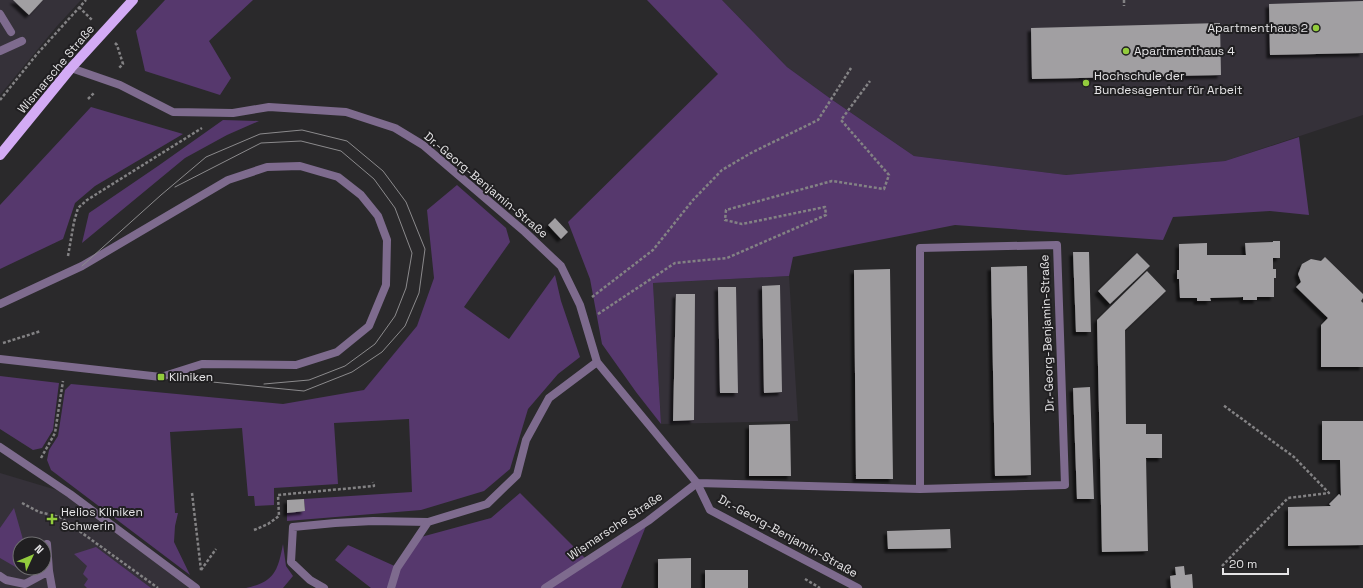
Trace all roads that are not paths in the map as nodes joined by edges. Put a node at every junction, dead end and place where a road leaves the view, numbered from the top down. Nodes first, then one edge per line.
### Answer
1 (133, 0) edge
2 (0, 14) edge
3 (11, 32) dead end
4 (22, 41) dead end
5 (0, 51) edge
6 (71, 68) junction
7 (0, 155) edge
8 (0, 304) edge
9 (0, 359) edge
10 (597, 362) junction
11 (0, 447) edge
12 (697, 483) junction
13 (920, 489) junction
14 (428, 522) junction
15 (0, 576) edge
16 (40, 576) edge
17 (50, 576) edge
18 (193, 586) edge
19 (52, 588) edge
20 (324, 588) edge
21 (392, 588) edge
22 (545, 588) edge
23 (858, 588) edge

1 - 6 main road, Wismarsche Straße
2 - 3 street
4 - 5 street
6 - 7 main road, Wismarsche Straße
6 - 10 street, Dr.-Georg-Benjamin-Straße
8 - 9 street
10 - 12 street, Dr.-Georg-Benjamin-Straße
10 - 14 street
11 - 18 street
12 - 13 street, Dr.-Georg-Benjamin-Straße
12 - 22 street, Wismarsche Straße
12 - 23 street, Dr.-Georg-Benjamin-Straße
13 - 13 street, Dr.-Georg-Benjamin-Straße
14 - 20 street
14 - 21 street
15 - 16 street
17 - 19 street

